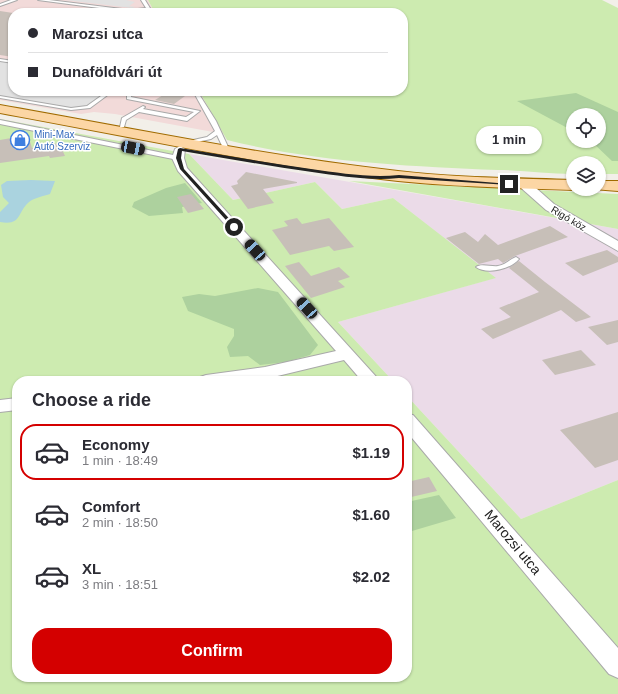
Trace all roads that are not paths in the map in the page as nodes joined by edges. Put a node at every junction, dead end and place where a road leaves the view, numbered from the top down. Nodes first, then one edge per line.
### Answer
1 (15, 0) edge
2 (40, 0) edge
3 (0, 5) edge
4 (100, 8) edge
5 (104, 96) edge
6 (129, 96) edge
7 (198, 96) edge
8 (0, 97) edge
9 (150, 102) junction
10 (88, 107) junction
11 (0, 109) edge
12 (138, 110) junction
13 (0, 116) edge
14 (0, 122) edge
15 (122, 126) junction
16 (217, 132) junction
17 (182, 148) junction
18 (226, 149) junction
19 (399, 176) junction
20 (524, 184) junction
21 (566, 185) edge
22 (606, 186) edge
23 (618, 186) edge
24 (618, 247) edge
25 (516, 259) dead end
26 (478, 267) dead end
27 (348, 354) junction
28 (243, 376) edge
29 (368, 376) edge
30 (12, 405) edge
31 (0, 406) edge
32 (412, 426) edge
33 (618, 666) edge

1 - 3 lane
2 - 4 lane
5 - 10 lane
6 - 9 lane
7 - 16 lane
8 - 10 lane
9 - 12 lane
9 - 12 lane
10 - 15 main road
11 - 17 main road
12 - 15 lane
13 - 17 main road
14 - 17 lane
15 - 17 main road
16 - 17 lane
16 - 18 lane
17 - 18 main road
17 - 19 main road
17 - 27 street
18 - 19 main road
19 - 20 main road
20 - 21 main road
20 - 24 street, Rigó köz
22 - 23 main road
25 - 26 lane
27 - 28 street
27 - 29 street
30 - 31 street
32 - 33 street, Marozsi utca

